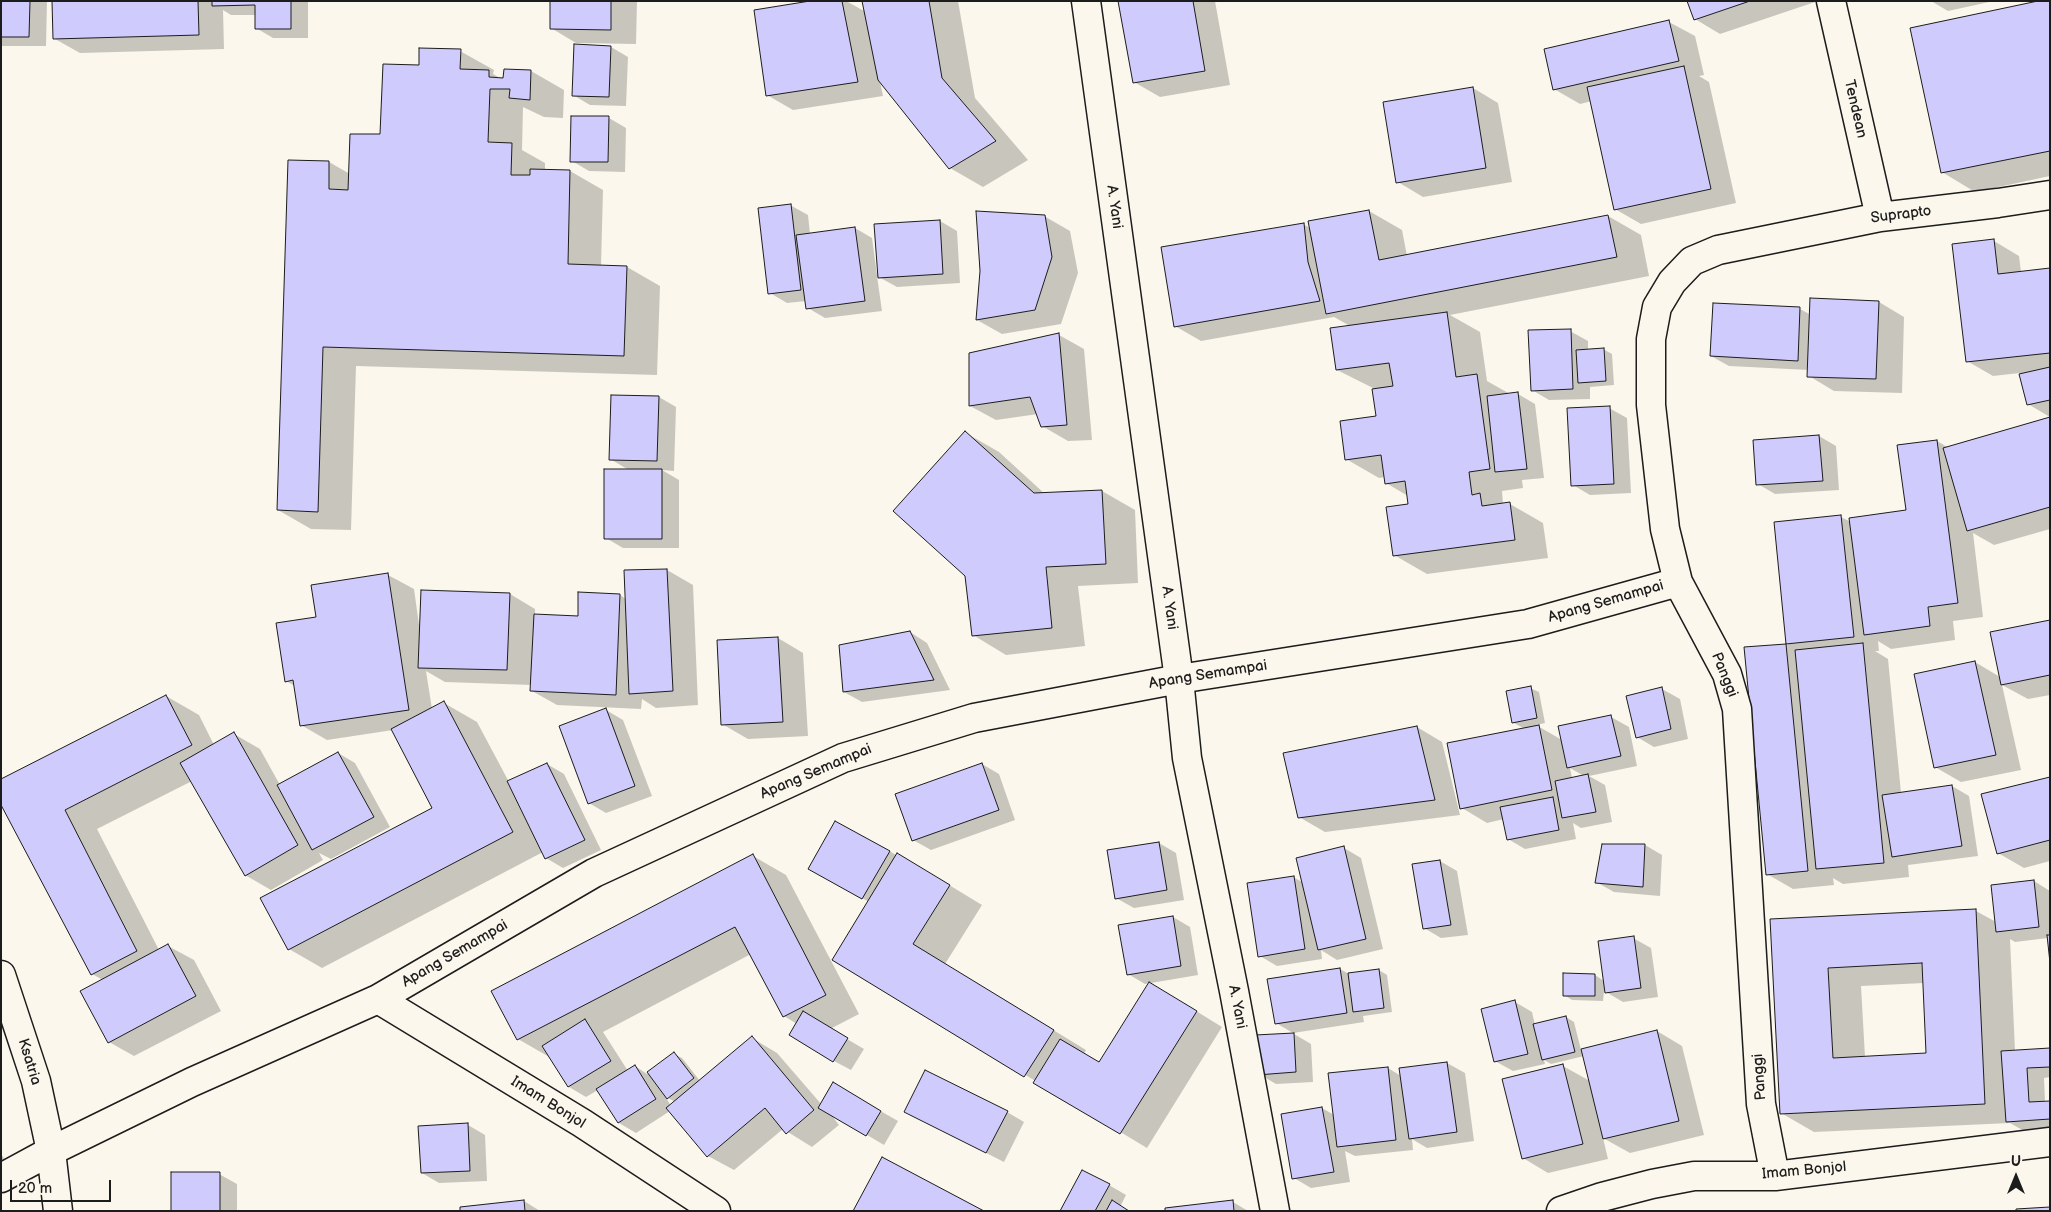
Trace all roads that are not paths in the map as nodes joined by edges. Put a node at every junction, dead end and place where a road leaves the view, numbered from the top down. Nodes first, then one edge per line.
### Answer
1 (1086, 1) edge
2 (1831, 1) edge
3 (2050, 195) edge
4 (1880, 217) junction
5 (1753, 241) joint
6 (1678, 582) junction
7 (1179, 679) junction
8 (1, 975) edge
9 (378, 999) junction
10 (2050, 1142) edge
11 (50, 1151) junction
12 (1775, 1176) junction
13 (1, 1178) edge
14 (58, 1211) edge
15 (716, 1211) edge
16 (1275, 1211) edge
17 (1561, 1211) edge

1 - 7 street, A. Yani
2 - 4 street, Tendean
3 - 4 street, Suprapto
4 - 5 street, Suprapto
5 - 6 street, Panggi
6 - 7 street, Apang Semampai
6 - 12 street, Panggi
7 - 9 street, Apang Semampai
7 - 16 street, A. Yani
8 - 11 street, Ksatria
9 - 11 street, Apang Semampai
9 - 15 street, Imam Bonjol
10 - 12 street, Imam Bonjol
11 - 13 street, Apang Semampai
11 - 14 street, Ksatria
12 - 17 street, Imam Bonjol

